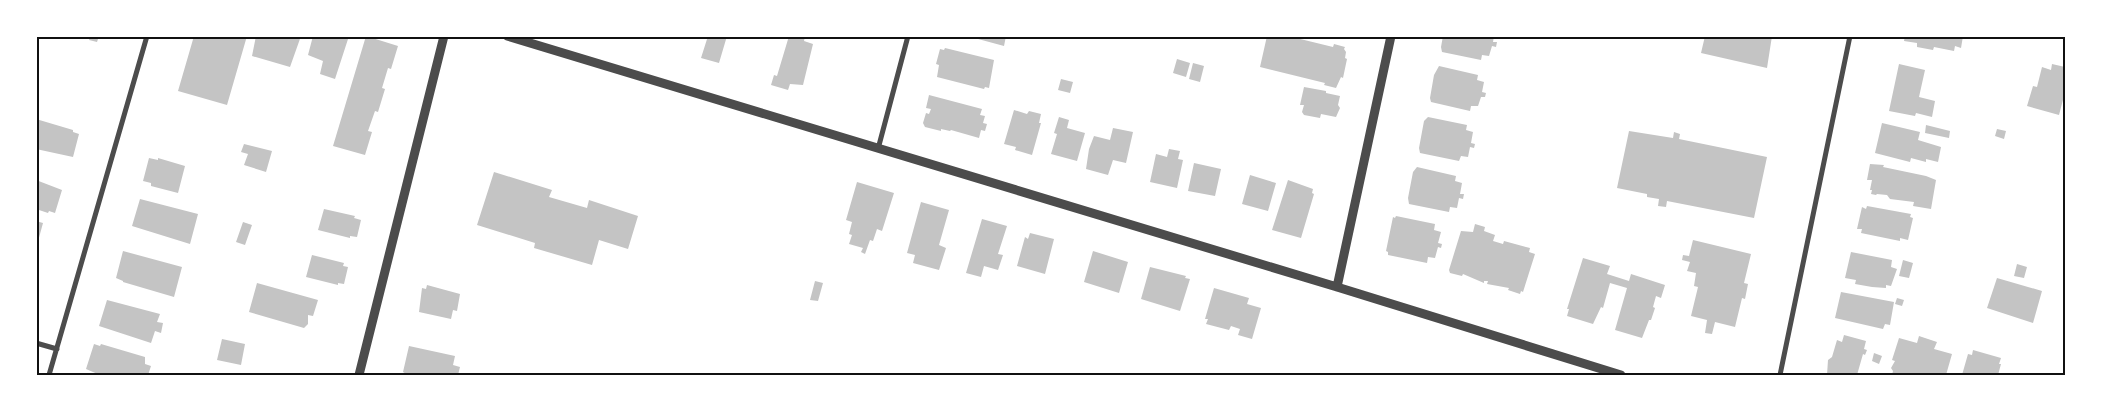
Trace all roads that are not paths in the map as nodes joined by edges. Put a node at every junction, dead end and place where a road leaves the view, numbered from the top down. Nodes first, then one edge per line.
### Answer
1 (147, 36) edge
2 (444, 36) edge
3 (507, 36) edge
4 (908, 36) edge
5 (1391, 36) edge
6 (1850, 36) edge
7 (878, 149) junction
8 (1337, 287) junction
9 (36, 343) edge
10 (57, 349) junction
11 (49, 375) edge
12 (358, 375) edge
13 (1621, 375) edge
14 (1780, 375) edge

1 - 10 street
2 - 12 street
3 - 7 street
4 - 7 street
5 - 8 street
6 - 14 street
7 - 8 street
8 - 13 street
9 - 10 street
10 - 11 street

